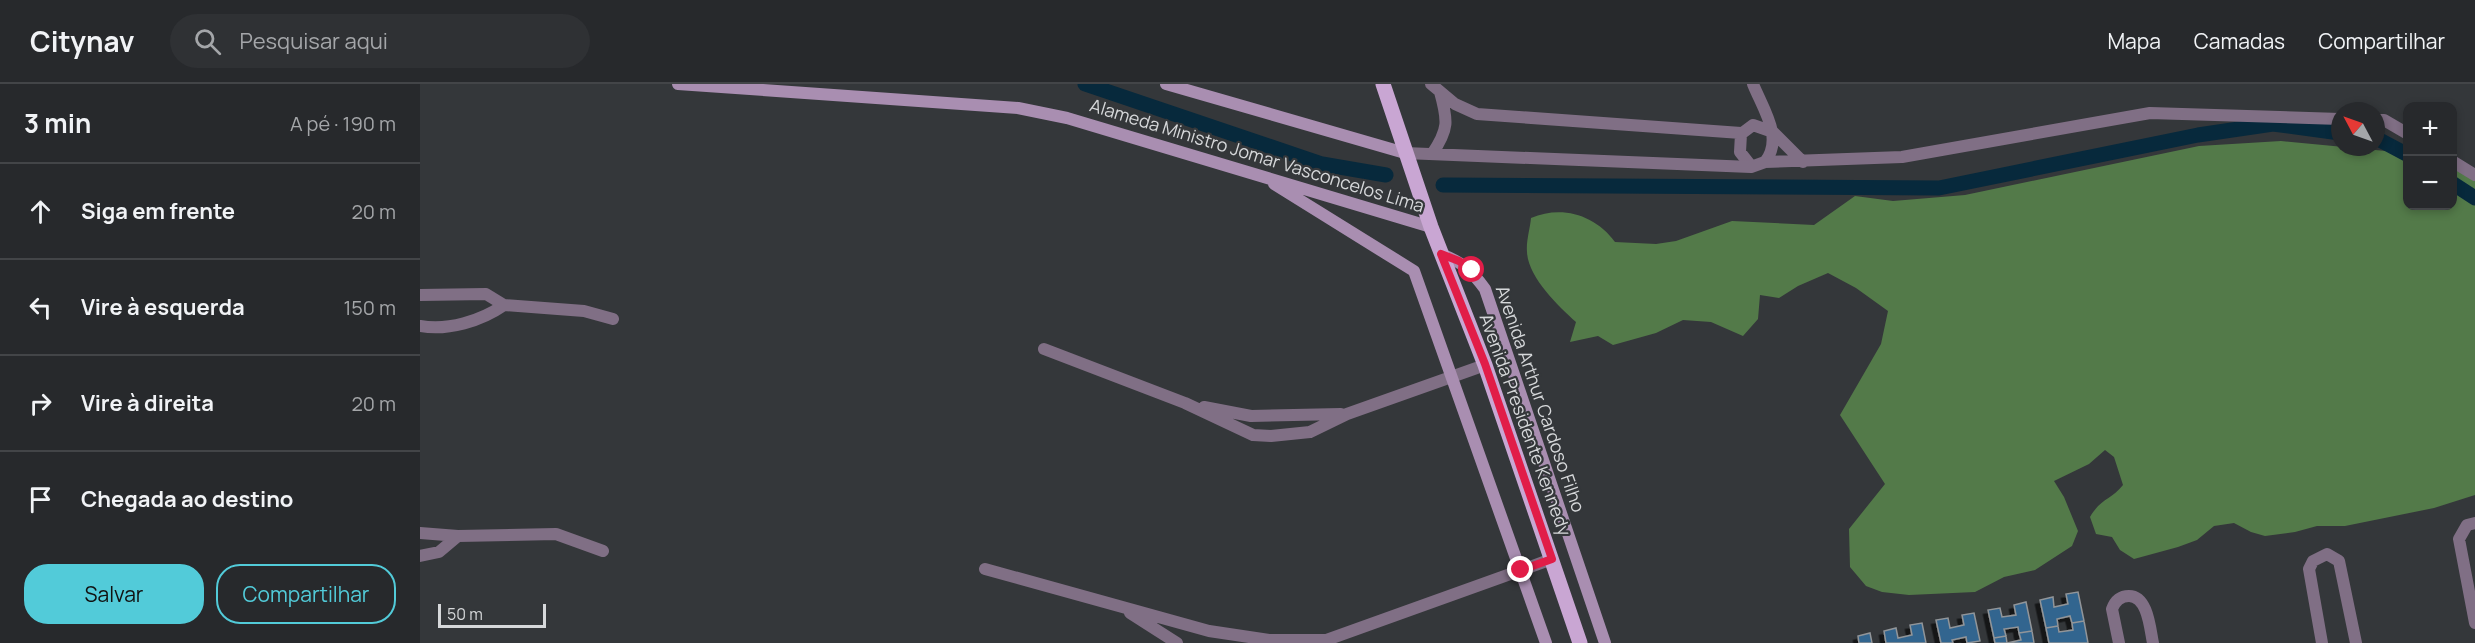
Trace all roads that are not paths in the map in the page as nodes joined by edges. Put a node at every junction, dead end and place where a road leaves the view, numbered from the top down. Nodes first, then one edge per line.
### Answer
1 (678, 84) edge
2 (1166, 84) edge
3 (1383, 84) edge
4 (1753, 84) edge
5 (1436, 88) edge
6 (1760, 100) junction
7 (2331, 119) edge
8 (2385, 121) edge
9 (1754, 126) junction
10 (2403, 131) edge
11 (1773, 132) junction
12 (1741, 134) junction
13 (1405, 153) junction
14 (1432, 154) junction
15 (1765, 162) junction
16 (1803, 162) junction
17 (2457, 164) edge
18 (1751, 167) junction
19 (2475, 175) edge
20 (1260, 176) junction
21 (1431, 227) junction
22 (1441, 254) junction
23 (420, 295) edge
24 (504, 305) junction
25 (613, 319) dead end
26 (420, 326) edge
27 (1044, 349) dead end
28 (1485, 364) junction
29 (1451, 376) junction
30 (1185, 403) junction
31 (1347, 414) junction
32 (2475, 523) edge
33 (420, 533) edge
34 (458, 536) junction
35 (603, 551) dead end
36 (420, 556) edge
37 (1552, 559) junction
38 (985, 569) dead end
39 (1521, 570) junction
40 (1113, 603) junction
41 (2475, 623) edge
42 (1243, 639) edge
43 (1324, 641) edge
44 (1177, 643) edge
45 (1546, 643) edge
46 (1580, 643) edge
47 (1605, 643) edge
48 (2118, 643) edge
49 (2153, 643) edge
50 (2322, 643) edge
51 (2356, 643) edge

1 - 20 main road, Alameda Ministro Jomar Vasconcelos Lima
2 - 13 main road
3 - 13 main road, Avenida Presidente Kennedy
4 - 6 street
5 - 12 street
5 - 14 street
6 - 9 street
6 - 11 street
7 - 16 street
8 - 10 street
9 - 11 street
9 - 12 street
11 - 15 street
11 - 16 street
12 - 18 street
13 - 14 street
13 - 21 main road, Avenida Presidente Kennedy
14 - 18 street
15 - 16 street
15 - 18 street
17 - 19 street
20 - 21 main road, Alameda Ministro Jomar Vasconcelos Lima
20 - 29 main road
21 - 22 main road, Avenida Presidente Kennedy
22 - 28 main road, Avenida Presidente Kennedy
22 - 47 main road, Avenida Arthur Cardoso Filho
23 - 24 street
24 - 25 street
24 - 26 street
27 - 30 street
28 - 29 street
28 - 37 main road, Avenida Presidente Kennedy
29 - 31 street
29 - 39 main road
30 - 31 street
30 - 31 street
32 - 41 street
33 - 34 street
34 - 35 street
34 - 36 street
37 - 39 street
37 - 46 main road, Avenida Presidente Kennedy
38 - 40 street
39 - 43 street
39 - 45 main road
40 - 42 street
40 - 44 street
42 - 43 street
48 - 49 street
50 - 51 street

